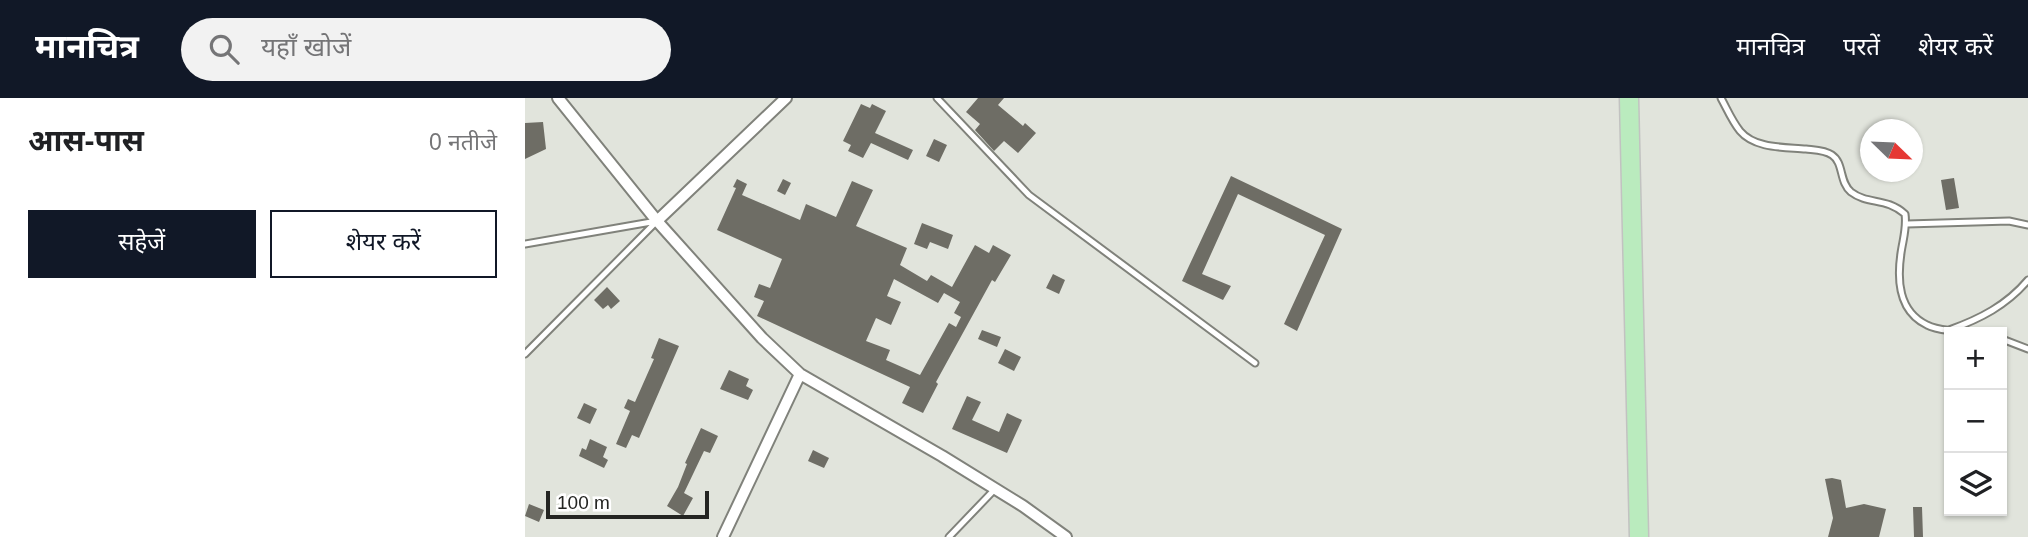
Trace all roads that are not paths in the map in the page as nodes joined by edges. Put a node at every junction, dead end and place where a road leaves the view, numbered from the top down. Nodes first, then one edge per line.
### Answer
1 (558, 98) edge
2 (786, 98) edge
3 (937, 98) edge
4 (1629, 98) edge
5 (1721, 98) edge
6 (657, 221) junction
7 (1907, 224) junction
8 (2028, 225) edge
9 (525, 244) edge
10 (2028, 280) edge
11 (1956, 327) edge
12 (1944, 329) edge
13 (2007, 341) edge
14 (2028, 349) edge
15 (525, 354) edge
16 (1255, 363) dead end
17 (800, 374) junction
18 (995, 489) junction
19 (723, 537) edge
20 (949, 537) edge
21 (1066, 537) edge
22 (1639, 537) edge

1 - 6 street
2 - 6 street
3 - 16 lane
4 - 22 main road
5 - 7 lane
6 - 9 lane
6 - 15 lane
6 - 17 street
7 - 8 lane
7 - 12 lane
10 - 11 lane
13 - 14 lane
17 - 18 street
17 - 19 street
18 - 20 lane
18 - 21 street

